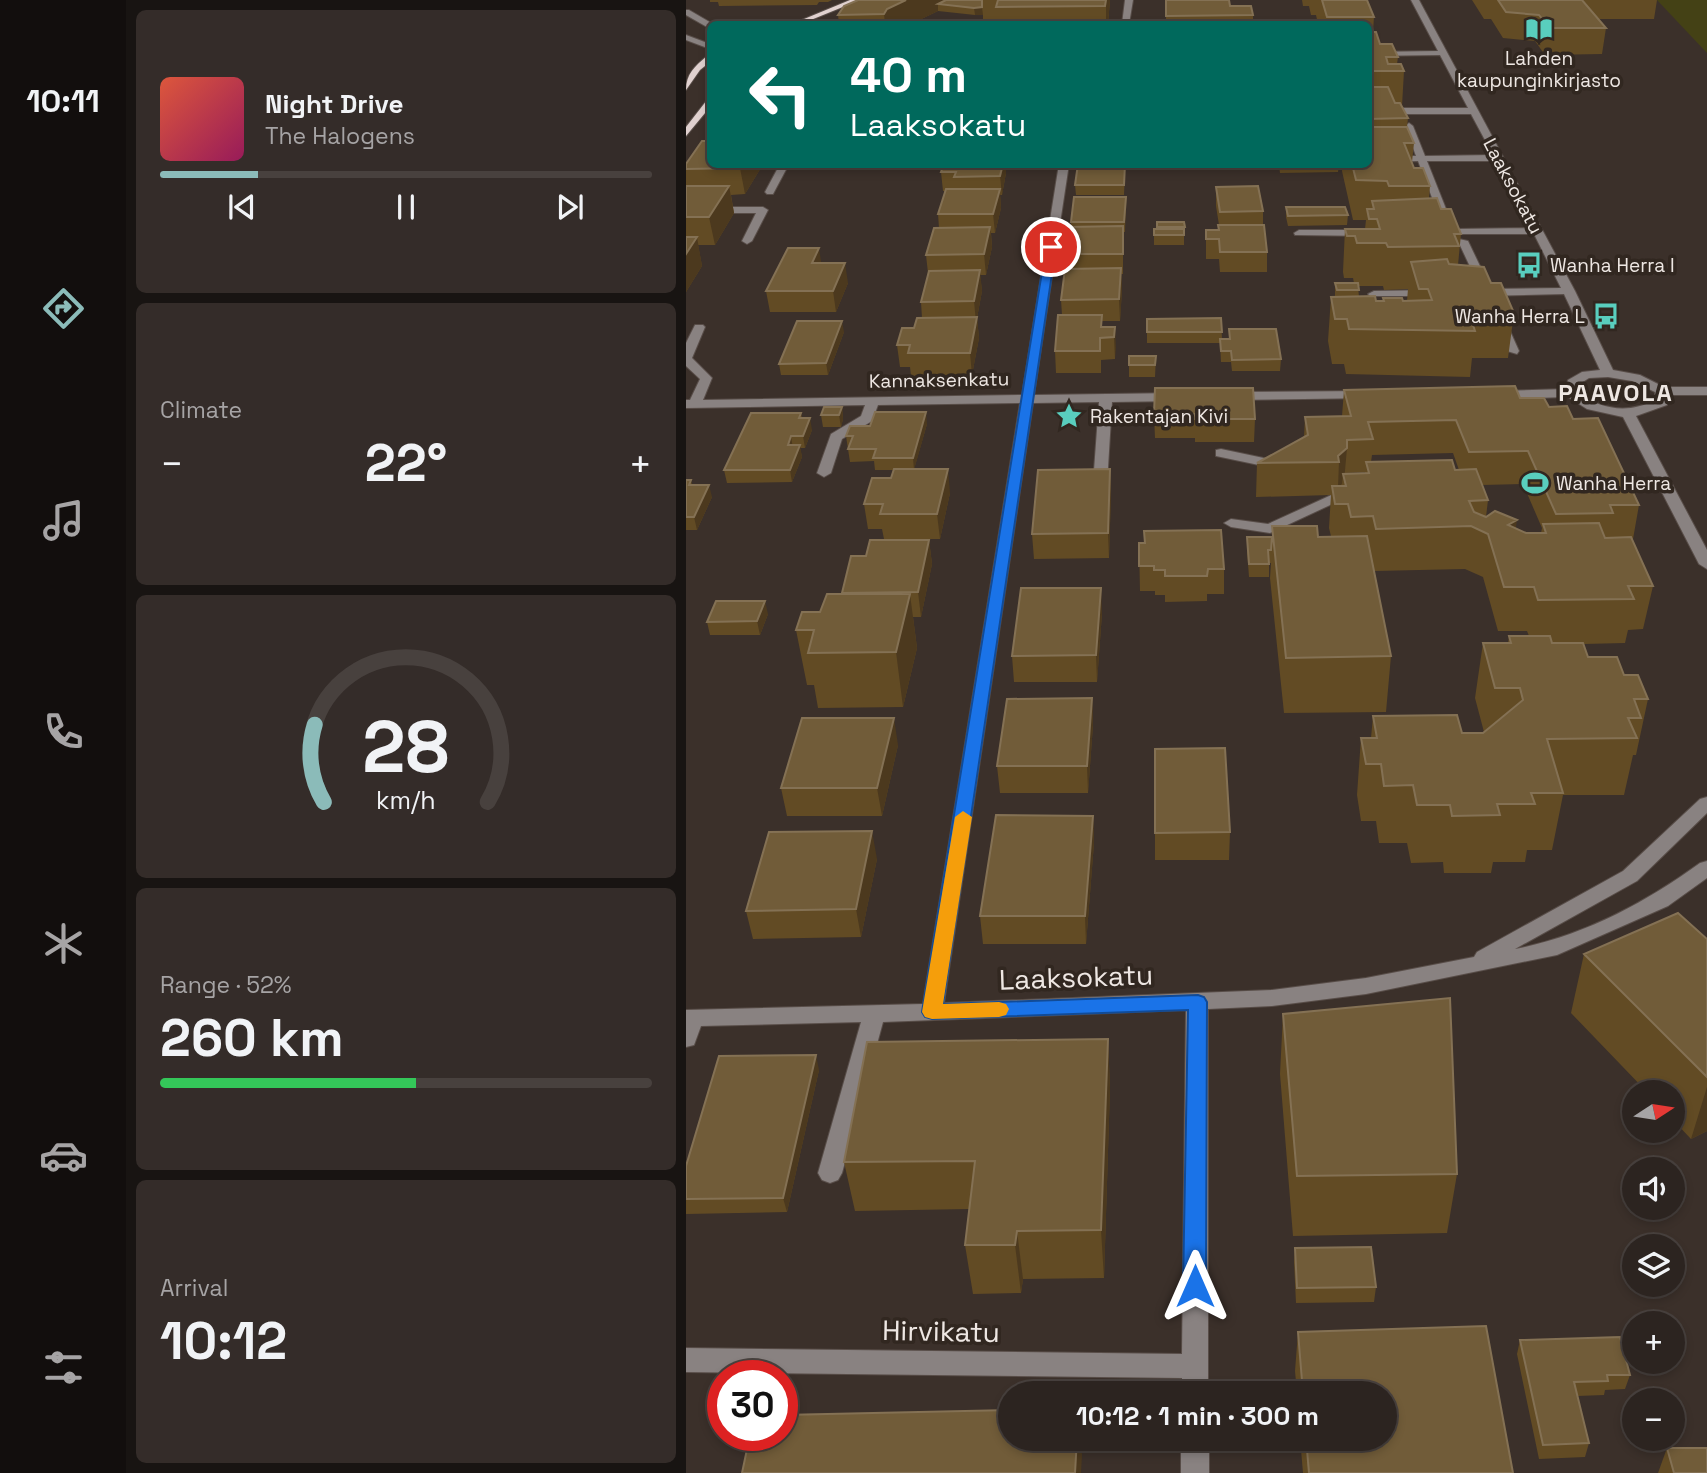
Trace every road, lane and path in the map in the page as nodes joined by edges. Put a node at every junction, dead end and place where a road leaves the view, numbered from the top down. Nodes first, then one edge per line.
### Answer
1 (856, 0) edge
2 (892, 0) edge
3 (1129, 0) edge
4 (1415, 0) edge
5 (686, 12) edge
6 (804, 21) edge
7 (843, 21) edge
8 (1126, 21) edge
9 (707, 24) edge
10 (686, 37) edge
11 (707, 44) edge
12 (1442, 53) junction
13 (1372, 54) edge
14 (707, 61) edge
15 (689, 78) edge
16 (686, 88) edge
17 (707, 106) edge
18 (1372, 111) edge
19 (1473, 111) junction
20 (1409, 127) edge
21 (686, 132) edge
22 (1498, 158) junction
23 (1372, 159) edge
24 (1422, 159) junction
25 (783, 168) edge
26 (1063, 168) edge
27 (770, 192) dead end
28 (686, 210) edge
29 (1537, 230) junction
30 (1381, 232) edge
31 (1422, 232) edge
32 (1450, 232) junction
33 (1298, 233) dead end
34 (747, 241) dead end
35 (1463, 241) dead end
36 (1569, 291) junction
37 (1449, 293) edge
38 (1374, 294) edge
39 (1497, 316) edge
40 (699, 327) dead end
41 (1513, 351) edge
42 (686, 358) edge
43 (1608, 373) junction
44 (1661, 391) junction
45 (1707, 391) edge
46 (1571, 393) junction
47 (1376, 395) edge
48 (1486, 395) edge
49 (1213, 396) edge
50 (1106, 397) junction
51 (1186, 397) edge
52 (1027, 398) junction
53 (873, 401) junction
54 (691, 403) edge
55 (1628, 413) junction
56 (1221, 453) dead end
57 (1273, 464) edge
58 (824, 473) dead end
59 (1100, 484) edge
60 (1360, 486) edge
61 (1231, 523) dead end
62 (1707, 565) edge
63 (1707, 803) edge
64 (1707, 868) edge
65 (1466, 967) junction
66 (1198, 1002) junction
67 (932, 1012) junction
68 (874, 1014) junction
69 (689, 1017) edge
70 (686, 1039) edge
71 (830, 1173) dead end
72 (686, 1360) edge
73 (1195, 1366) junction
74 (1195, 1381) edge
75 (1195, 1451) edge
76 (1195, 1473) edge

1 - 6 main road
2 - 7 main road
3 - 8 street
4 - 12 street, Laaksokatu
5 - 9 street
10 - 11 street
12 - 13 street
12 - 19 street, Laaksokatu
14 - 15 main road
15 - 16 main road
17 - 21 main road
18 - 19 street
19 - 22 street, Laaksokatu
20 - 24 street
22 - 24 street
22 - 29 street, Laaksokatu
23 - 24 street
24 - 32 street
25 - 27 street
26 - 52 street
28 - 34 street
29 - 32 street
29 - 36 street, Laaksokatu
30 - 33 street
31 - 32 street
35 - 36 street
36 - 43 street, Laaksokatu
37 - 38 street
39 - 41 street
40 - 42 street
42 - 54 street
43 - 44 street
43 - 46 street
44 - 45 street
44 - 55 street
46 - 48 street
46 - 55 street
47 - 49 street
50 - 51 street, Kannaksenkatu
50 - 52 street, Kannaksenkatu
50 - 59 street
52 - 53 street, Kannaksenkatu
52 - 67 street
53 - 54 street, Kannaksenkatu
53 - 58 street
55 - 62 street
56 - 57 street
60 - 61 street
63 - 65 street, Laaksokatu
64 - 65 street, Laaksokatu
65 - 66 street, Laaksokatu
66 - 67 street, Laaksokatu
66 - 73 street
67 - 68 street, Laaksokatu
68 - 69 street, Laaksokatu
68 - 71 street
69 - 70 street
72 - 73 street, Hirvikatu
73 - 74 street
75 - 76 street

